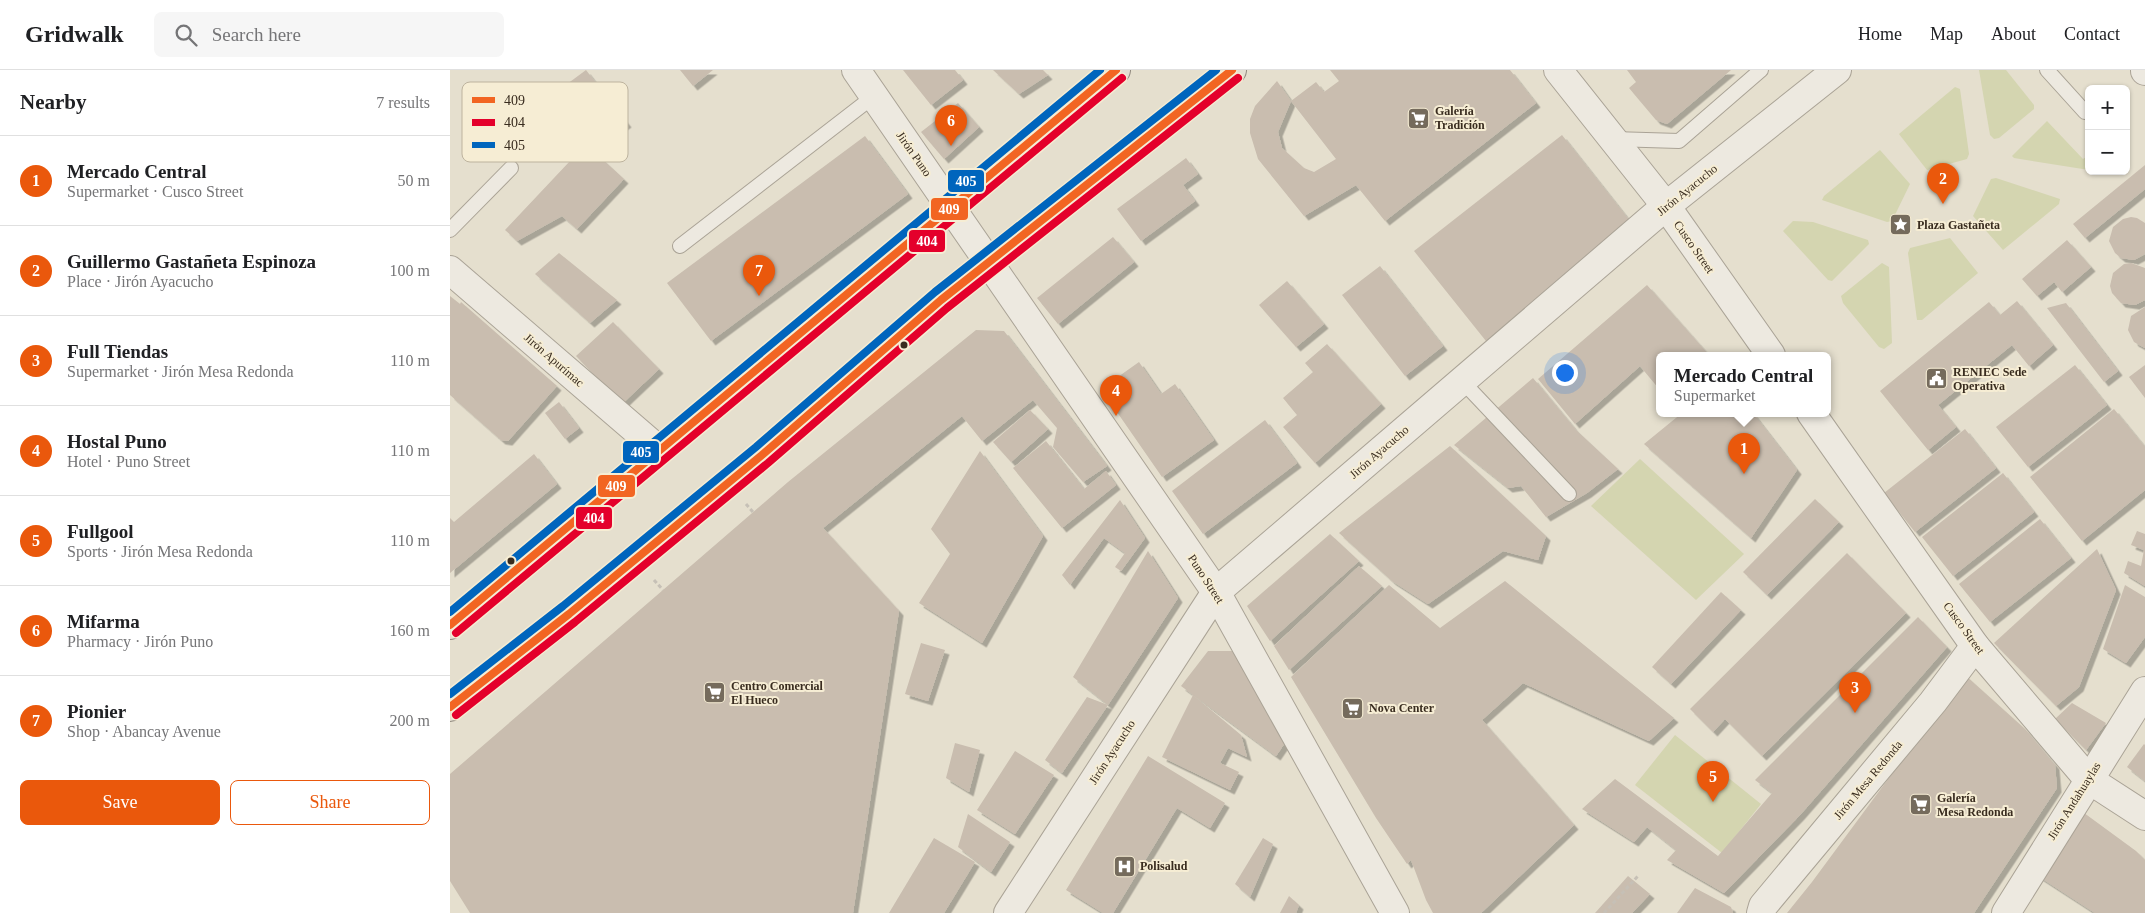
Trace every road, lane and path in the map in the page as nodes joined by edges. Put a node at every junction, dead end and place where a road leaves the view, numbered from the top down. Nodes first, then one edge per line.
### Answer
1 (856, 70) edge
2 (1116, 70) edge
3 (1232, 70) edge
4 (1558, 70) edge
5 (1761, 70) edge
6 (1837, 70) edge
7 (2047, 70) edge
8 (874, 96) junction
9 (2085, 112) dead end
10 (1611, 139) junction
11 (511, 168) dead end
12 (1666, 206) junction
13 (952, 207) junction
14 (450, 230) edge
15 (680, 246) dead end
16 (988, 263) junction
17 (450, 270) edge
18 (1769, 352) edge
19 (1462, 380) junction
20 (1814, 417) edge
21 (658, 450) junction
22 (1569, 494) dead end
23 (1216, 592) junction
24 (450, 625) edge
25 (1976, 646) junction
26 (2145, 691) edge
27 (450, 707) edge
28 (2088, 779) junction
29 (2145, 816) edge
30 (1638, 876) dead end
31 (1008, 913) edge
32 (1395, 913) edge
33 (1604, 913) edge
34 (1761, 913) edge
35 (2006, 913) edge

1 - 8 street, Jirón Puno
2 - 13 main road
3 - 16 main road
4 - 10 street, Cusco Street
5 - 10 lane
6 - 12 street, Jirón Ayacucho
7 - 9 lane
8 - 13 street, Jirón Puno
8 - 15 lane
10 - 12 street, Cusco Street
11 - 14 lane
12 - 18 street, Cusco Street
12 - 19 street, Jirón Ayacucho
13 - 16 street, Jirón Puno
13 - 21 main road
16 - 23 street, Puno Street
16 - 27 main road
17 - 21 street, Jirón Apurímac
19 - 22 lane
19 - 23 street, Jirón Ayacucho
20 - 25 street, Cusco Street
21 - 24 main road
23 - 31 street, Jirón Ayacucho
23 - 32 street, Puno Street
25 - 28 street, Cusco Street
25 - 34 street, Jirón Mesa Redonda
26 - 28 street, Jirón Andahuaylas
28 - 29 street, Cusco Street
28 - 35 street, Jirón Andahuaylas
30 - 33 path

